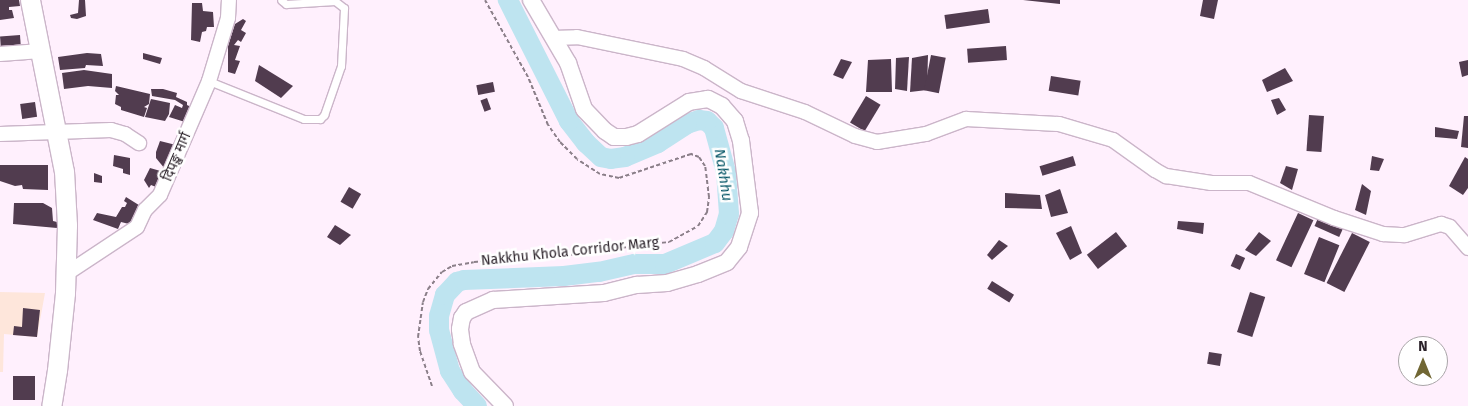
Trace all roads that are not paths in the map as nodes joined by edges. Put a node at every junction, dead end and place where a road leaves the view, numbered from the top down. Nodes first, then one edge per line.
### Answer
1 (30, 0) edge
2 (229, 0) edge
3 (281, 0) edge
4 (531, 0) edge
5 (554, 38) junction
6 (41, 51) junction
7 (0, 54) edge
8 (208, 81) junction
9 (58, 133) junction
10 (0, 134) edge
11 (139, 143) dead end
12 (1468, 248) edge
13 (66, 274) junction
14 (51, 406) edge
15 (505, 406) edge

1 - 6 main road
2 - 8 street, दिपङ्ख मार्ग
3 - 8 lane
4 - 5 street
5 - 12 street
5 - 15 street
6 - 7 street
6 - 9 main road
8 - 13 street, दिपङ्ख मार्ग
9 - 10 street
9 - 11 street
9 - 13 main road
13 - 14 main road

